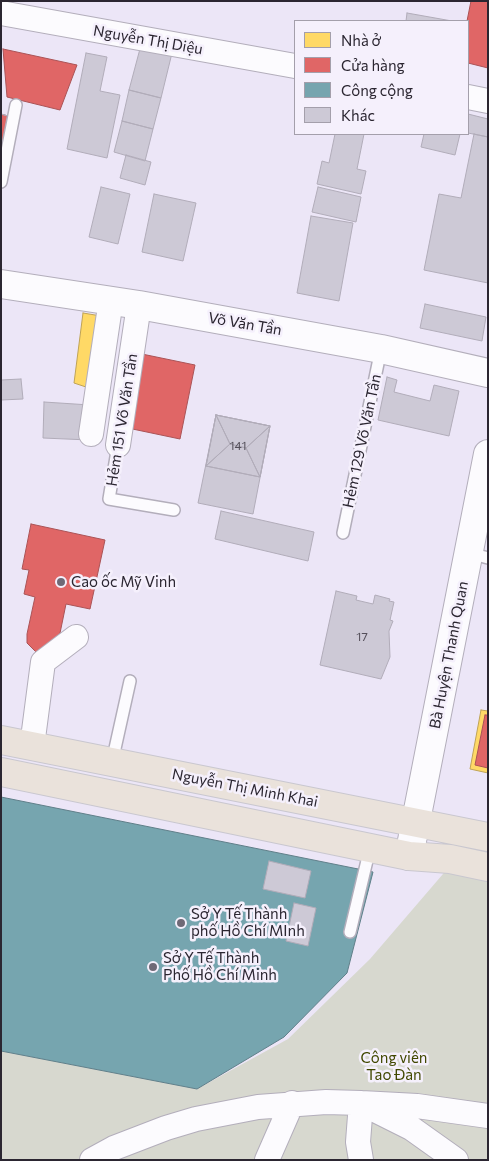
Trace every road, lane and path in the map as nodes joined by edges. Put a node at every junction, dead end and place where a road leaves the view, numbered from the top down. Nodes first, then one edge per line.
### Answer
1 (1, 13) edge
2 (294, 66) edge
3 (469, 97) edge
4 (488, 101) edge
5 (16, 105) dead end
6 (1, 182) edge
7 (1, 284) edge
8 (111, 300) junction
9 (139, 305) junction
10 (381, 349) junction
11 (488, 374) edge
12 (92, 434) dead end
13 (118, 445) joint
14 (488, 454) edge
15 (174, 510) dead end
16 (343, 533) dead end
17 (478, 556) edge
18 (76, 637) dead end
19 (130, 681) dead end
20 (1, 740) edge
21 (32, 746) junction
22 (112, 762) junction
23 (1, 772) edge
24 (416, 823) junction
25 (488, 837) edge
26 (370, 848) junction
27 (409, 856) junction
28 (488, 867) edge
29 (350, 932) dead end
30 (361, 1103) junction
31 (292, 1104) junction
32 (488, 1116) edge
33 (92, 1160) edge
34 (267, 1160) edge
35 (360, 1160) edge
36 (456, 1160) edge

1 - 2 street, Nguyễn Thị Diệu
3 - 4 street
5 - 6 lane
7 - 8 main road, Võ Văn Tần
8 - 9 main road, Võ Văn Tần
8 - 12 street
9 - 10 main road, Võ Văn Tần
9 - 13 street, Hẻm 151 Võ Văn Tần
10 - 11 main road, Võ Văn Tần
10 - 16 lane, Hẻm 129 Võ Văn Tần
13 - 15 lane, Hẻm 151 Võ Văn Tần
14 - 17 main road, Bà Huyện Thanh Quan
17 - 24 main road, Bà Huyện Thanh Quan
18 - 21 street
19 - 22 lane
20 - 21 main road, Nguyễn Thị Minh Khai
21 - 22 main road, Nguyễn Thị Minh Khai
22 - 24 main road, Nguyễn Thị Minh Khai
23 - 26 main road
24 - 25 main road, Nguyễn Thị Minh Khai
24 - 27 main road, Bà Huyện Thanh Quan
26 - 27 main road
26 - 29 lane
27 - 28 main road
30 - 31 street
30 - 32 street
30 - 35 street
30 - 36 street
31 - 33 street
31 - 34 street

